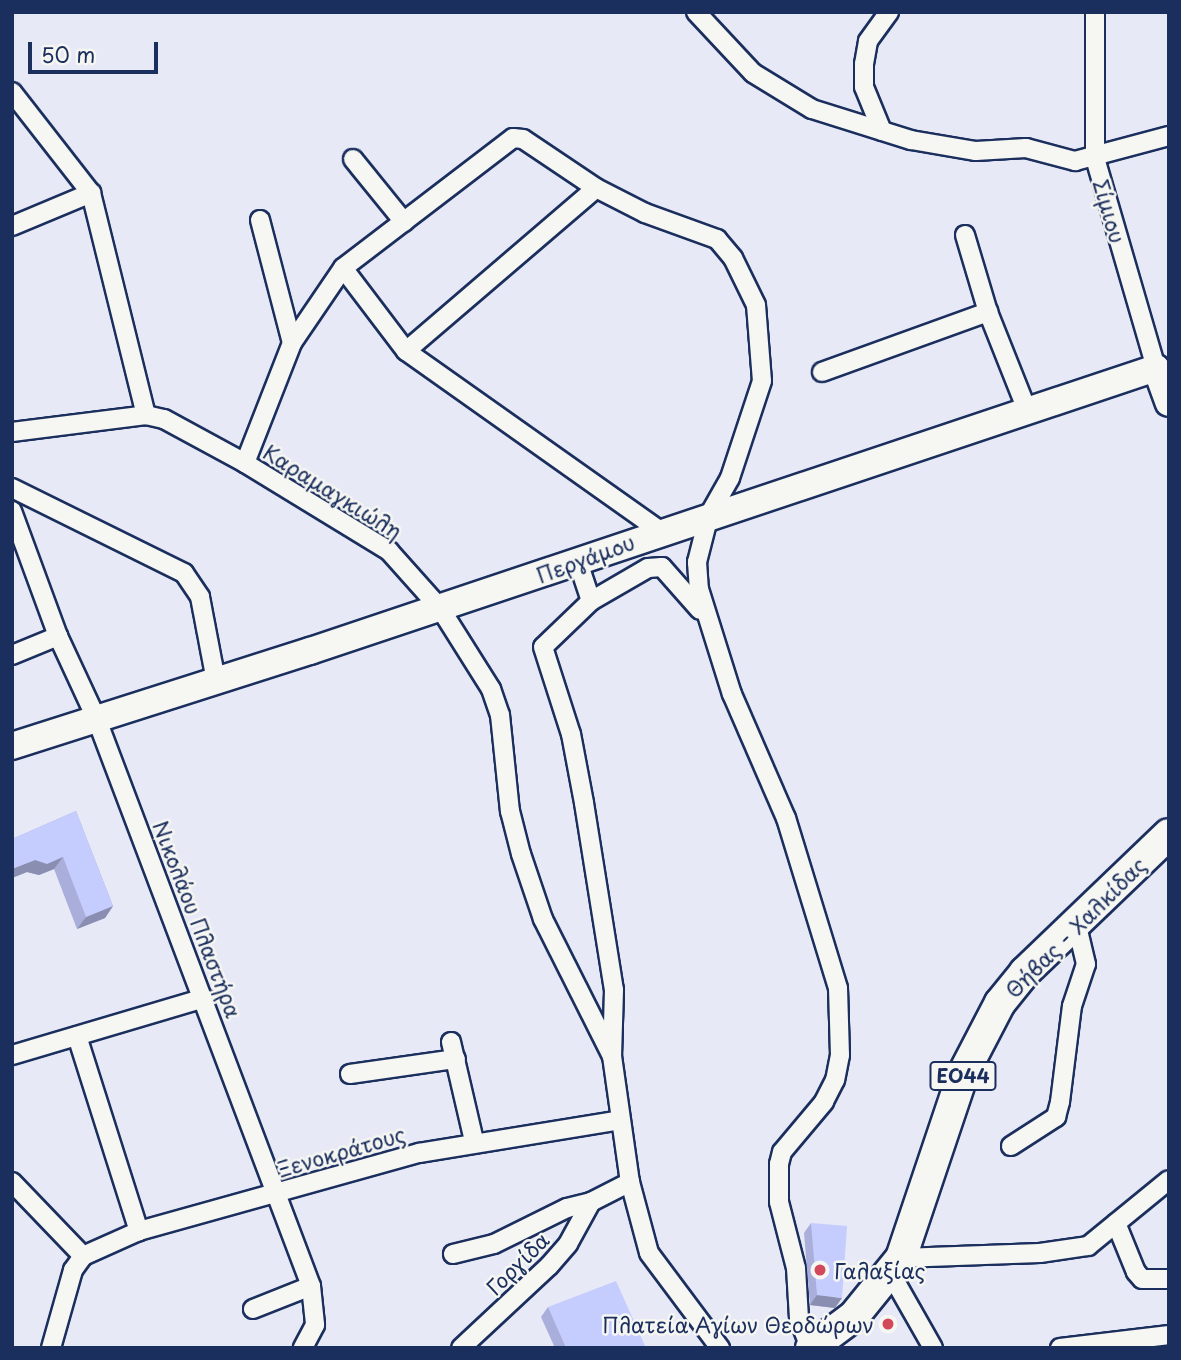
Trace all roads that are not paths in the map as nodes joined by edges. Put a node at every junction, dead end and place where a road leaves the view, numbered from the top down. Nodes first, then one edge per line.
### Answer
1 (696, 12) edge
2 (889, 12) edge
3 (1095, 12) edge
4 (710, 19) edge
5 (12, 92) edge
6 (882, 131) junction
7 (1169, 136) edge
8 (1095, 158) junction
9 (353, 159) dead end
10 (596, 188) junction
11 (91, 193) junction
12 (260, 220) dead end
13 (404, 222) junction
14 (12, 226) edge
15 (965, 236) dead end
16 (343, 268) junction
17 (988, 312) junction
18 (292, 343) junction
19 (406, 351) junction
20 (1156, 368) junction
21 (822, 372) dead end
22 (1169, 402) edge
23 (1027, 410) junction
24 (146, 415) junction
25 (12, 432) edge
26 (246, 463) junction
27 (12, 488) edge
28 (12, 511) edge
29 (709, 515) junction
30 (660, 531) junction
31 (578, 562) junction
32 (591, 601) junction
33 (440, 608) junction
34 (707, 618) junction
35 (58, 636) junction
36 (12, 655) edge
37 (216, 681) junction
38 (97, 720) junction
39 (12, 746) edge
40 (1169, 834) edge
41 (1076, 922) junction
42 (204, 998) junction
43 (77, 1035) junction
44 (12, 1055) edge
45 (612, 1056) junction
46 (350, 1074) dead end
47 (620, 1120) junction
48 (474, 1141) junction
49 (1011, 1146) dead end
50 (1169, 1180) edge
51 (12, 1182) edge
52 (630, 1182) junction
53 (273, 1194) junction
54 (591, 1202) junction
55 (1116, 1223) junction
56 (139, 1231) junction
57 (453, 1254) dead end
58 (83, 1256) junction
59 (896, 1266) junction
60 (1169, 1279) edge
61 (311, 1286) junction
62 (253, 1309) dead end
63 (1157, 1340) edge
64 (51, 1348) edge
65 (303, 1348) edge
66 (461, 1348) edge
67 (720, 1348) edge
68 (811, 1348) edge
69 (933, 1348) edge
70 (1060, 1348) edge

1 - 4 street
2 - 6 street
3 - 8 street, Σίμιου
4 - 6 street
5 - 11 street
6 - 8 street
7 - 8 street
8 - 20 street, Σίμιου
9 - 13 street
10 - 13 street
10 - 19 street
10 - 29 street
11 - 14 street
11 - 24 street
12 - 18 street
13 - 16 street
15 - 17 street
16 - 18 street
16 - 19 street
17 - 21 street
17 - 23 street
18 - 26 street
19 - 30 street
20 - 22 street, Σίμιου
20 - 23 street, Περγάμου
23 - 29 street, Περγάμου
24 - 25 street
24 - 26 street, Καραμαγκιώλη
26 - 33 street, Καραμαγκιώλη
27 - 37 street
28 - 35 street, Νικολάου Πλαστήρα
29 - 30 street, Περγάμου
29 - 34 street
30 - 31 street, Περγάμου
31 - 32 street
31 - 33 street, Περγάμου
32 - 34 street
32 - 45 street
33 - 37 street, Περγάμου
33 - 45 street, Καραμαγκιώλη
34 - 68 street
35 - 36 street
35 - 38 street, Νικολάου Πλαστήρα
37 - 38 street, Περγάμου
38 - 39 street, Περγάμου
38 - 42 street, Νικολάου Πλαστήρα
40 - 41 main road, Θήβας - Χαλκίδας / ΕΟ44
41 - 49 street
41 - 59 main road, Θήβας - Χαλκίδας / ΕΟ44
42 - 43 street
42 - 53 street, Νικολάου Πλαστήρα
43 - 44 street
43 - 56 street
45 - 47 street
46 - 48 street
47 - 48 street, Ξενοκράτους
47 - 52 street
48 - 53 street, Ξενοκράτους
50 - 55 street
51 - 58 street
52 - 54 street
52 - 67 street
53 - 56 street, Ξενοκράτους
53 - 61 street, Νικολάου Πλαστήρα
54 - 57 street
54 - 66 street, Γοργίδα
55 - 59 street
55 - 60 street
56 - 58 street, Ξενοκράτους
58 - 64 street
59 - 68 main road, Θήβας - Χαλκίδας / ΕΟ44
59 - 69 street
61 - 62 street
61 - 65 street, Νικολάου Πλαστήρα
63 - 70 street

